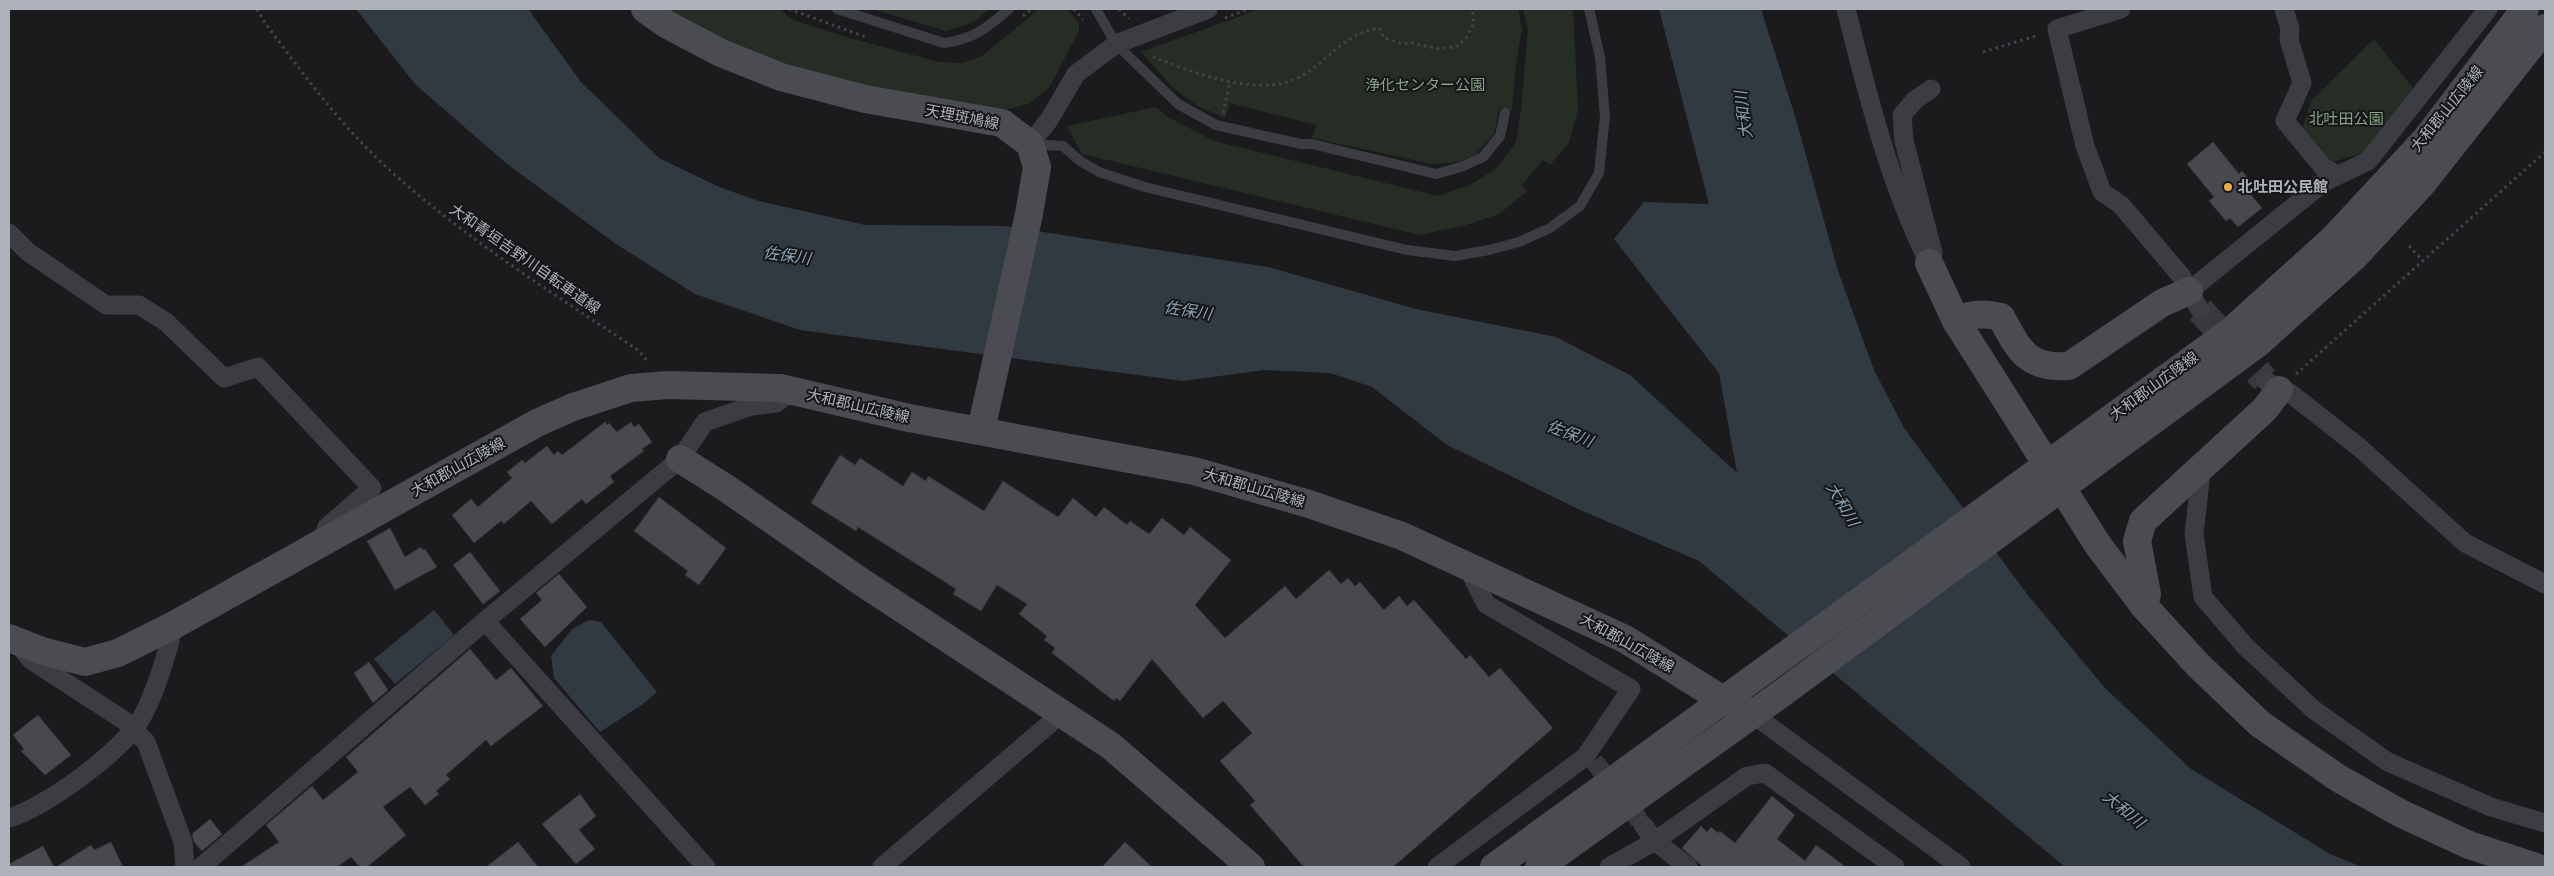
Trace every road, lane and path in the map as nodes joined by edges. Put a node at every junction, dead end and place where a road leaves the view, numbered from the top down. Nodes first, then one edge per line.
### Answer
1 (257, 9) edge
2 (645, 9) edge
3 (837, 9) edge
4 (1009, 9) edge
5 (1096, 9) edge
6 (1208, 9) edge
7 (1472, 9) edge
8 (1589, 9) edge
9 (1846, 9) edge
10 (2284, 9) edge
11 (2488, 9) edge
12 (2525, 9) edge
13 (2110, 10) edge
14 (2545, 28) edge
15 (2057, 29) junction
16 (1116, 44) junction
17 (1983, 52) dead end
18 (1146, 54) dead end
19 (1230, 82) junction
20 (1931, 89) dead end
21 (1505, 113) dead end
22 (1222, 118) dead end
23 (1030, 144) junction
24 (2545, 152) edge
25 (2337, 175) junction
26 (9, 233) edge
27 (2410, 246) dead end
28 (2423, 261) junction
29 (1929, 263) junction
30 (2194, 300) junction
31 (1956, 321) junction
32 (668, 385) junction
33 (2272, 385) junction
34 (793, 391) junction
35 (981, 430) junction
36 (680, 459) junction
37 (2046, 464) junction
38 (2198, 470) junction
39 (2051, 494) junction
40 (321, 542) junction
41 (1467, 566) junction
42 (2545, 584) edge
43 (2144, 606) junction
44 (485, 621) junction
45 (174, 625) junction
46 (12, 640) edge
47 (1723, 700) junction
48 (1751, 713) junction
49 (1061, 714) junction
50 (134, 728) junction
51 (9, 818) edge
52 (2545, 823) edge
53 (1644, 826) tunnel mouth
54 (1655, 841) junction
55 (2534, 861) edge
56 (185, 867) edge
57 (201, 867) edge
58 (706, 867) edge
59 (882, 867) edge
60 (1251, 867) edge
61 (1437, 867) edge
62 (1494, 867) edge
63 (1539, 867) edge
64 (1609, 867) edge
65 (1688, 867) edge
66 (1896, 867) edge
67 (1961, 867) edge

1 - 32 path, 大和青垣吉野川自転車道線
2 - 23 main road, 天理斑鳩線
3 - 4 lane
5 - 16 lane
6 - 16 street
7 - 19 path
8 - 23 lane
9 - 29 street
10 - 25 street
11 - 25 street
12 - 37 main road, 大和郡山広陵線
13 - 15 street
14 - 39 main road, 大和郡山広陵線
15 - 17 path
15 - 30 street
16 - 21 lane
16 - 23 street
18 - 19 path
19 - 22 path
20 - 29 street
23 - 35 main road
24 - 28 path
25 - 30 street
26 - 40 street
27 - 28 path
28 - 33 path
29 - 31 main road
30 - 31 main road
31 - 37 main road
32 - 34 main road, 大和郡山広陵線
32 - 40 main road, 大和郡山広陵線
33 - 38 main road
33 - 42 street
34 - 35 main road, 大和郡山広陵線
34 - 36 street
35 - 41 main road, 大和郡山広陵線
36 - 44 street
36 - 49 main road
37 - 39 main road
37 - 47 main road, 大和郡山広陵線
38 - 43 main road
38 - 52 street
39 - 43 main road
39 - 48 main road, 大和郡山広陵線
40 - 45 main road, 大和郡山広陵線
41 - 47 main road, 大和郡山広陵線
41 - 61 street
43 - 55 main road
44 - 57 street
44 - 58 street
45 - 46 main road, 大和郡山広陵線
45 - 50 street
46 - 50 street
47 - 48 main road, 大和郡山広陵線
47 - 62 main road, 大和郡山広陵線
48 - 63 main road, 大和郡山広陵線
48 - 67 street
49 - 59 street
49 - 60 main road
50 - 51 street
50 - 56 street
53 - 54 street
54 - 64 street
54 - 65 street
54 - 66 street

